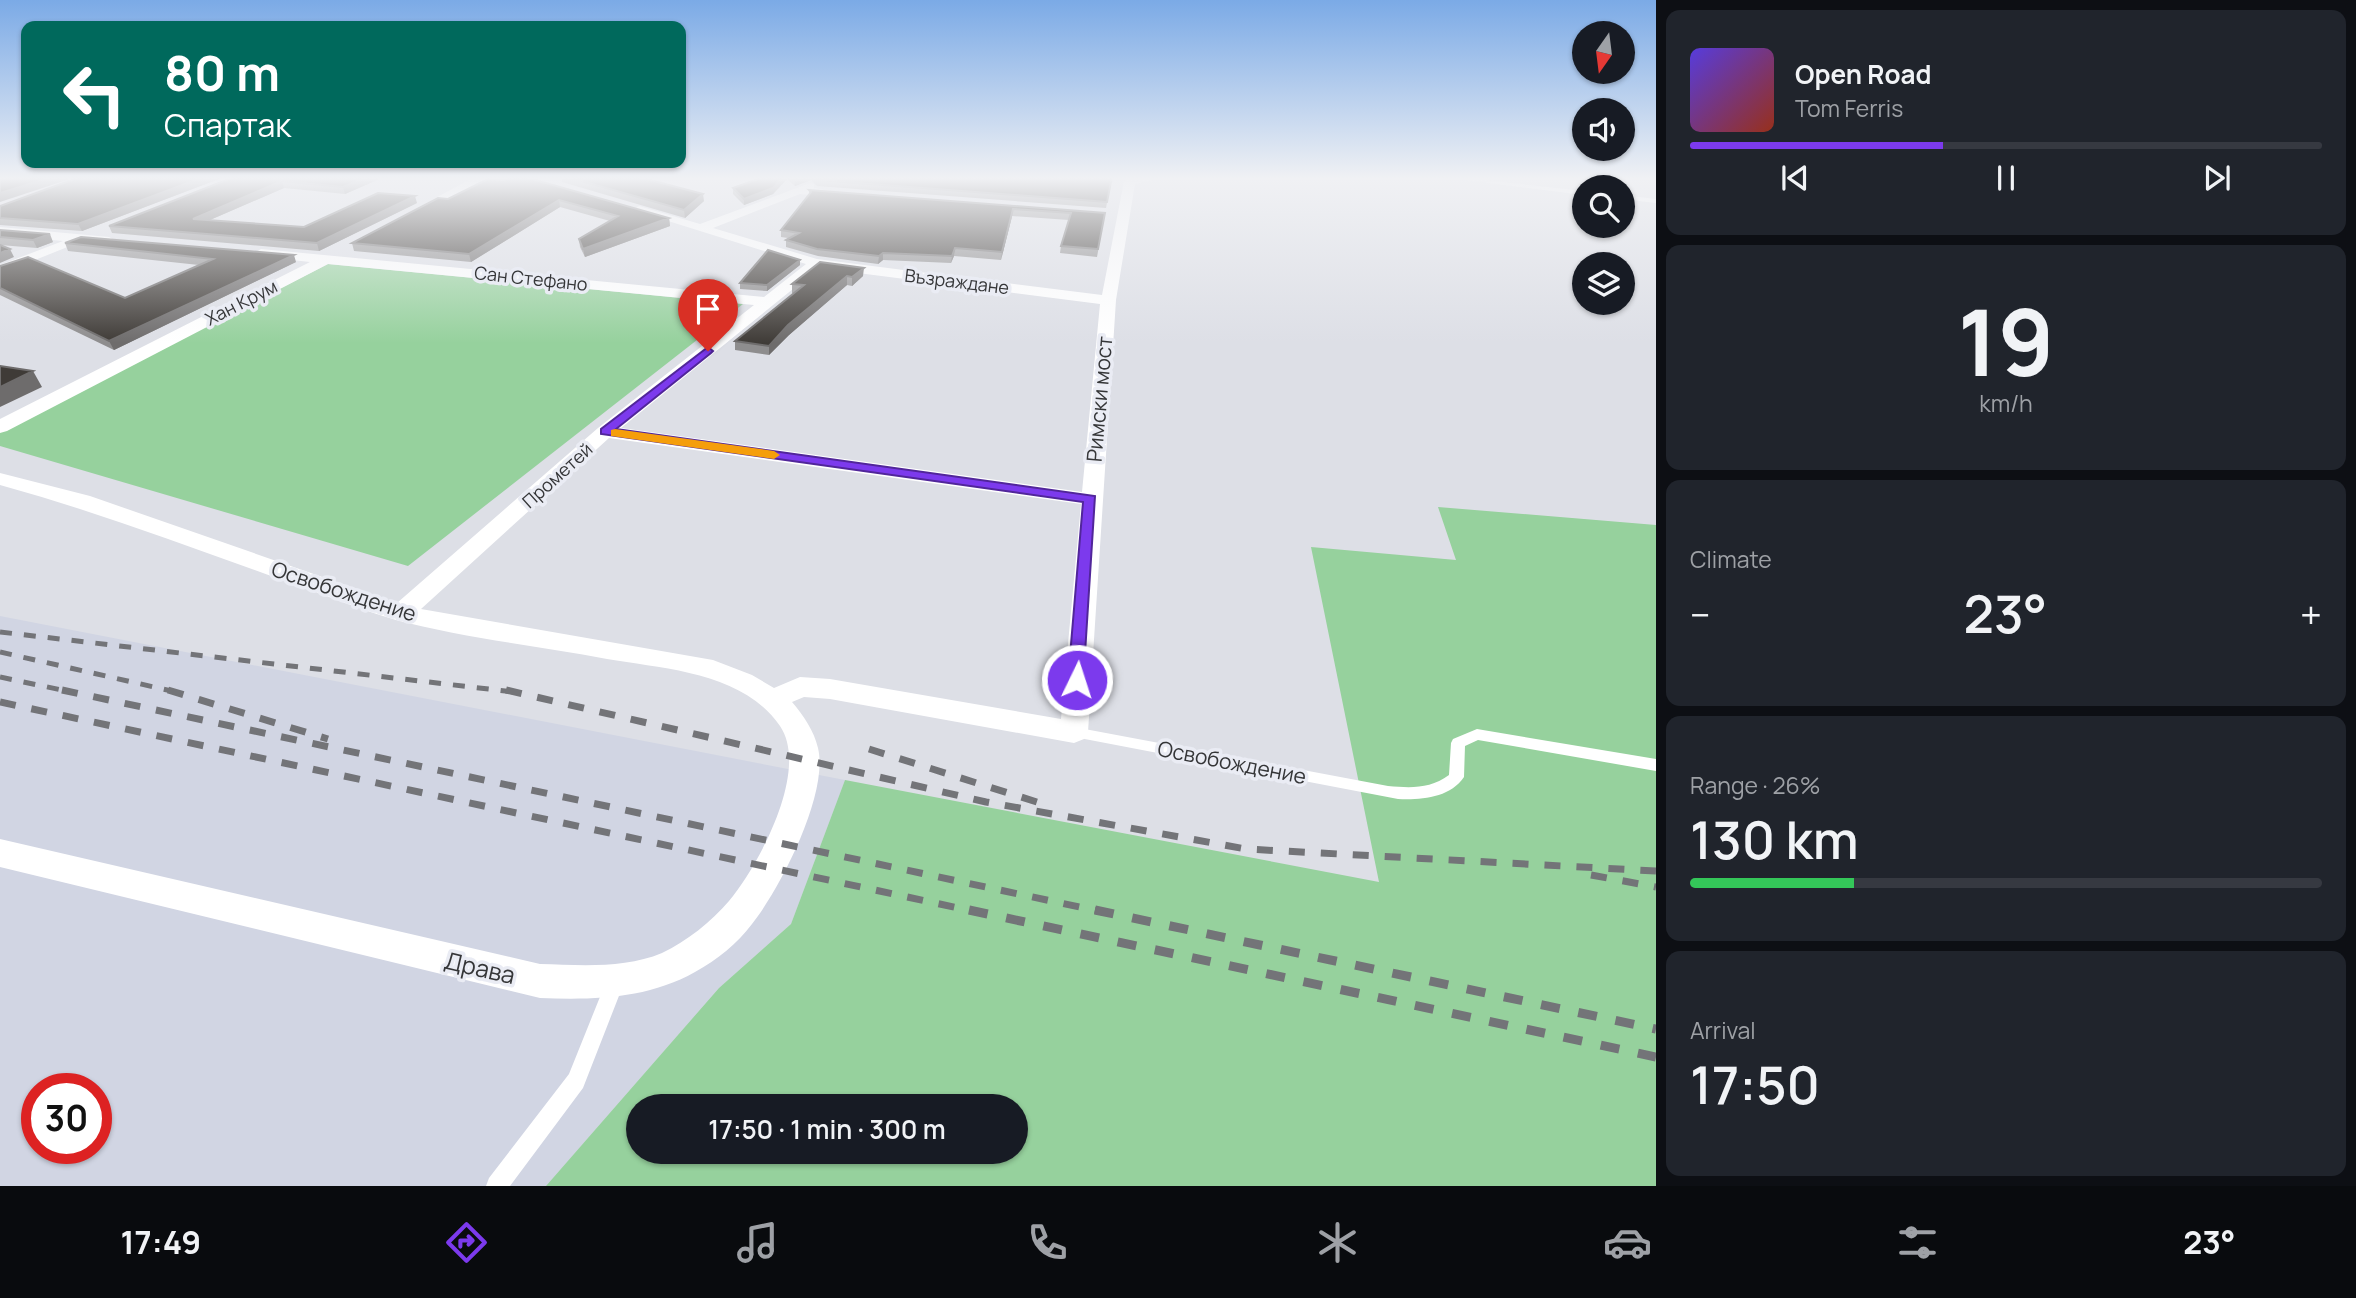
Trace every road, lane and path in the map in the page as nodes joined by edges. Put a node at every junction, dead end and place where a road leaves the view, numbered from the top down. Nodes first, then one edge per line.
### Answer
1 (13, 232) edge
2 (96, 232) edge
3 (716, 232) edge
4 (1114, 232) edge
5 (80, 239) junction
6 (121, 242) edge
7 (350, 246) edge
8 (244, 252) edge
9 (327, 258) junction
10 (816, 263) junction
11 (0, 270) edge
12 (1108, 300) junction
13 (769, 302) junction
14 (0, 427) edge
15 (606, 432) junction
16 (0, 479) edge
17 (1090, 499) junction
18 (401, 613) junction
19 (782, 710) junction
20 (1073, 732) junction
21 (1656, 765) edge
22 (0, 853) edge
23 (615, 982) junction
24 (497, 1186) edge

1 - 5 street
2 - 5 street
3 - 10 street, Възраждане
4 - 12 street, Римски мост
5 - 6 street
5 - 11 street
7 - 9 street, Хан Крум
8 - 9 street, Сан Стефано
9 - 13 street, Сан Стефано
9 - 14 street, Хан Крум
10 - 12 street, Възраждане
10 - 13 street, Прометей
12 - 17 street, Римски мост
13 - 15 street, Прометей
15 - 17 street
15 - 18 street, Прометей
16 - 18 street, Освобождение
17 - 20 street, Римски мост
18 - 19 street, Освобождение
19 - 20 street, Освобождение
19 - 23 street, Драва
20 - 21 lane, Освобождение
22 - 23 street, Драва
23 - 24 lane

